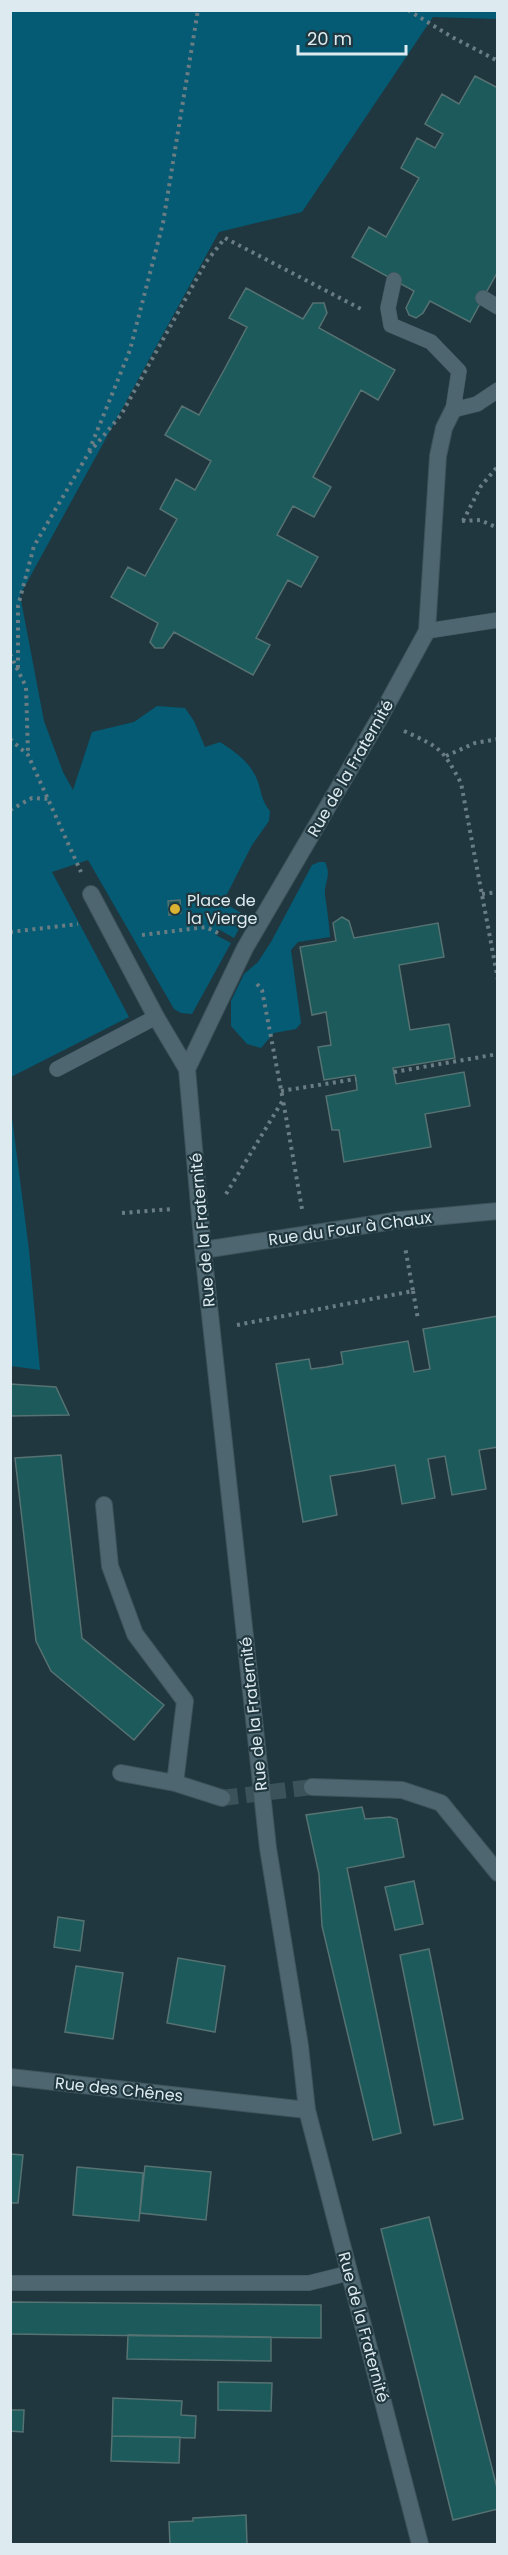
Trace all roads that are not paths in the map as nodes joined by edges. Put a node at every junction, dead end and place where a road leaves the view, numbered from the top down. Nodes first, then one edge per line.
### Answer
1 (394, 280) dead end
2 (483, 298) dead end
3 (498, 307) edge
4 (498, 390) edge
5 (453, 410) junction
6 (498, 620) edge
7 (427, 631) junction
8 (91, 894) road end
9 (156, 1017) junction
10 (57, 1069) dead end
11 (187, 1069) junction
12 (498, 1211) edge
13 (203, 1250) junction
14 (104, 1505) dead end
15 (121, 1773) dead end
16 (175, 1783) junction
17 (312, 1787) tunnel mouth
18 (222, 1798) tunnel mouth
19 (498, 1873) edge
20 (10, 2077) edge
21 (307, 2110) junction
22 (349, 2272) junction
23 (10, 2283) edge
24 (420, 2544) edge

1 - 5 lane
2 - 3 lane
4 - 5 lane
5 - 7 street, Rue de la Fraternité
6 - 7 lane
7 - 11 street, Rue de la Fraternité
8 - 9 street
9 - 10 lane
9 - 11 street
11 - 13 street, Rue de la Fraternité
12 - 13 street, Rue du Four à Chaux
13 - 21 street, Rue de la Fraternité
14 - 16 street
15 - 16 street
16 - 18 street
17 - 19 street
20 - 21 street, Rue des Chênes
21 - 22 street, Rue de la Fraternité
22 - 23 lane
22 - 24 street, Rue de la Fraternité

